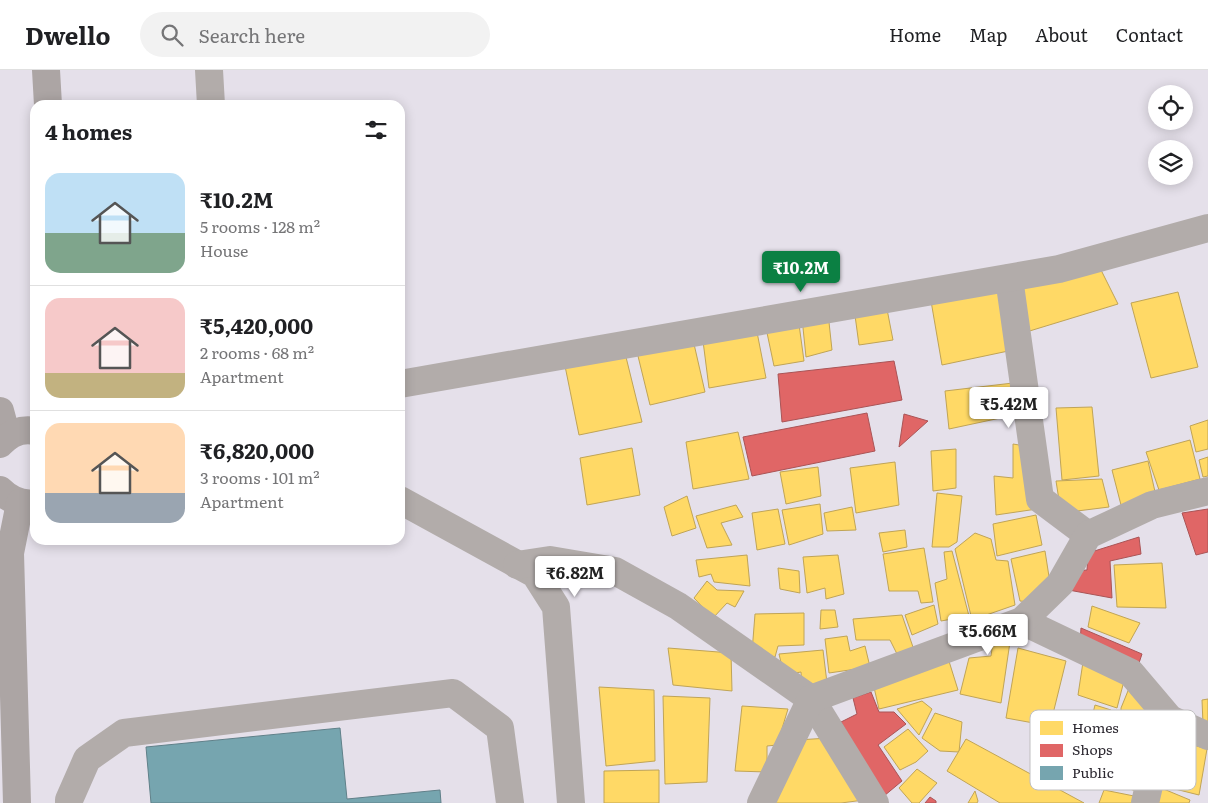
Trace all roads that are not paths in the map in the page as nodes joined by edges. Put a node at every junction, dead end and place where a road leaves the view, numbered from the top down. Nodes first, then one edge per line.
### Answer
1 (46, 70) edge
2 (209, 70) edge
3 (48, 100) edge
4 (211, 100) edge
5 (1208, 228) edge
6 (1009, 278) junction
7 (405, 383) edge
8 (0, 411) edge
9 (30, 431) edge
10 (3, 440) edge
11 (1208, 491) edge
12 (18, 499) edge
13 (405, 503) edge
14 (1088, 535) junction
15 (517, 565) junction
16 (1022, 621) junction
17 (811, 699) junction
18 (1162, 710) edge
19 (1196, 731) edge
20 (1208, 736) edge
21 (1149, 790) edge
22 (17, 803) edge
23 (69, 803) edge
24 (510, 803) edge
25 (571, 803) edge
26 (761, 803) edge
27 (875, 803) edge
28 (1146, 803) edge

1 - 3 main road
2 - 4 street
5 - 6 street
6 - 7 street
6 - 14 street
8 - 10 main road
9 - 10 main road
11 - 14 street
12 - 22 main road
13 - 15 street
14 - 16 street
15 - 17 street
15 - 25 street
16 - 17 street
16 - 18 street
17 - 26 street
17 - 27 street
19 - 20 street
21 - 28 street
23 - 24 street

